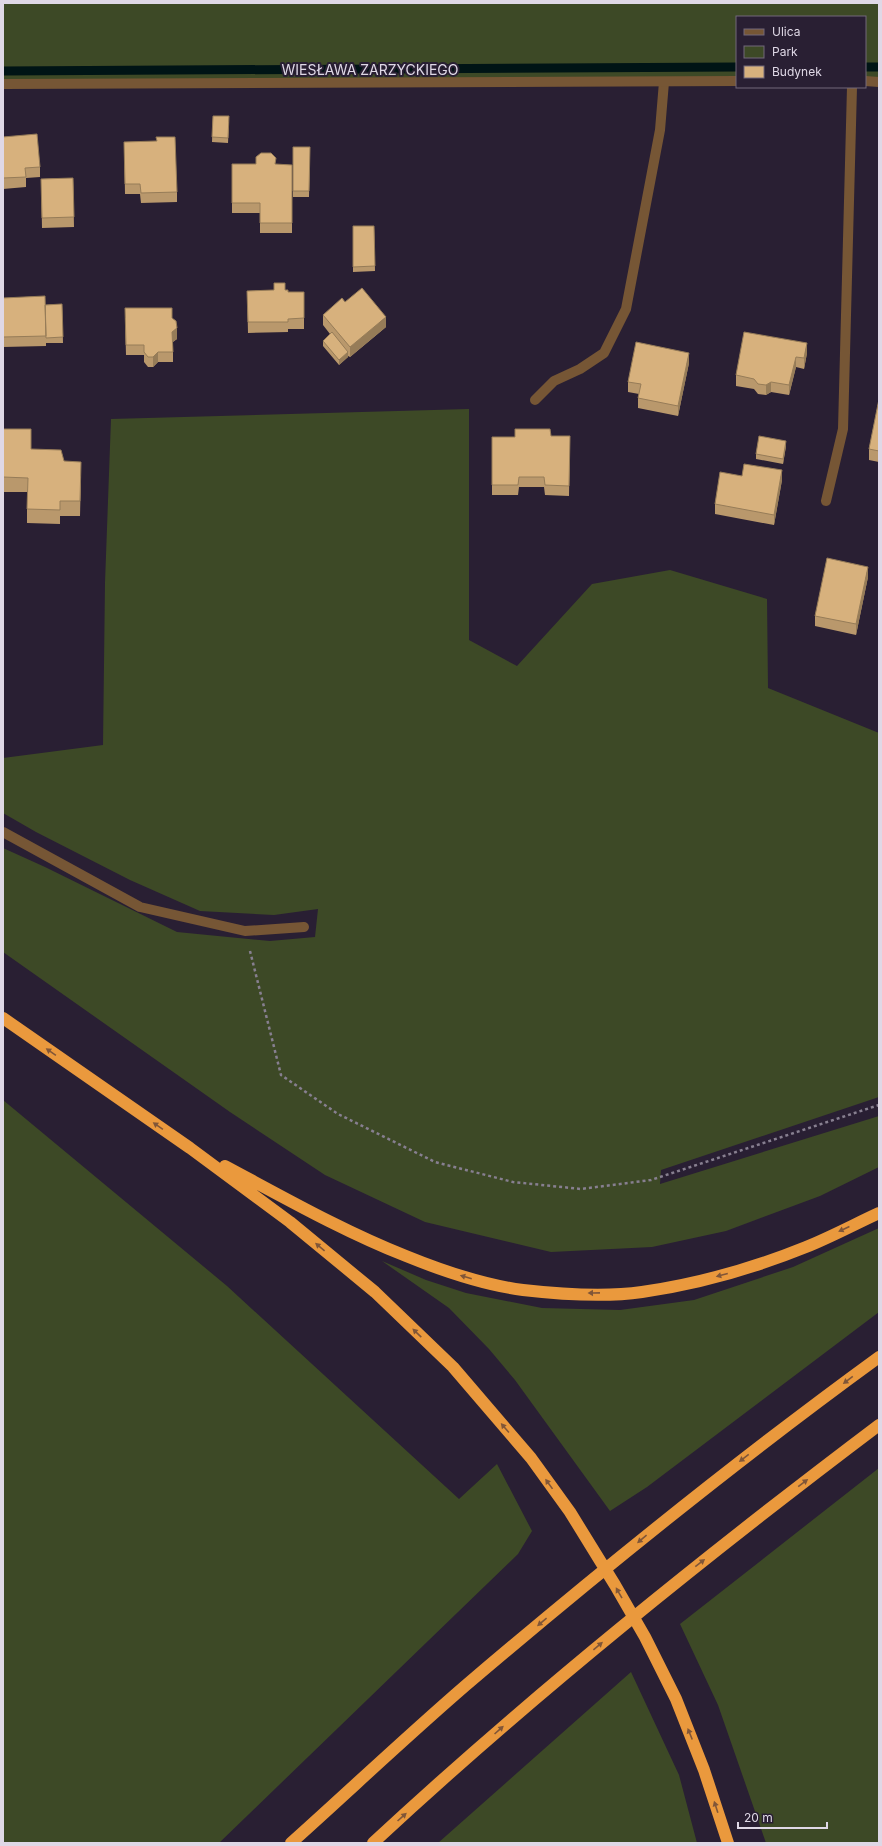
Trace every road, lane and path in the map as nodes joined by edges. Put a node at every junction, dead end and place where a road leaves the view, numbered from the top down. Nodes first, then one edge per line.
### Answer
1 (736, 81) edge
2 (866, 81) edge
3 (664, 82) junction
4 (879, 82) edge
5 (3, 84) edge
6 (852, 88) edge
7 (535, 400) dead end
8 (826, 501) dead end
9 (3, 832) edge
10 (304, 927) dead end
11 (246, 931) junction
12 (3, 1018) edge
13 (879, 1105) edge
14 (190, 1148) junction
15 (879, 1212) edge
16 (879, 1357) edge
17 (879, 1425) edge
18 (291, 1843) edge
19 (373, 1843) edge
20 (728, 1843) edge

1 - 3 street, WIESŁAWA ZARZYCKIEGO
2 - 4 street
3 - 5 street, WIESŁAWA ZARZYCKIEGO
3 - 7 street
6 - 8 street
9 - 11 street
10 - 11 street
11 - 13 path
14 -> 12 highway
15 -> 14 highway
20 -> 14 highway
16 -> 18 highway
19 -> 17 highway

